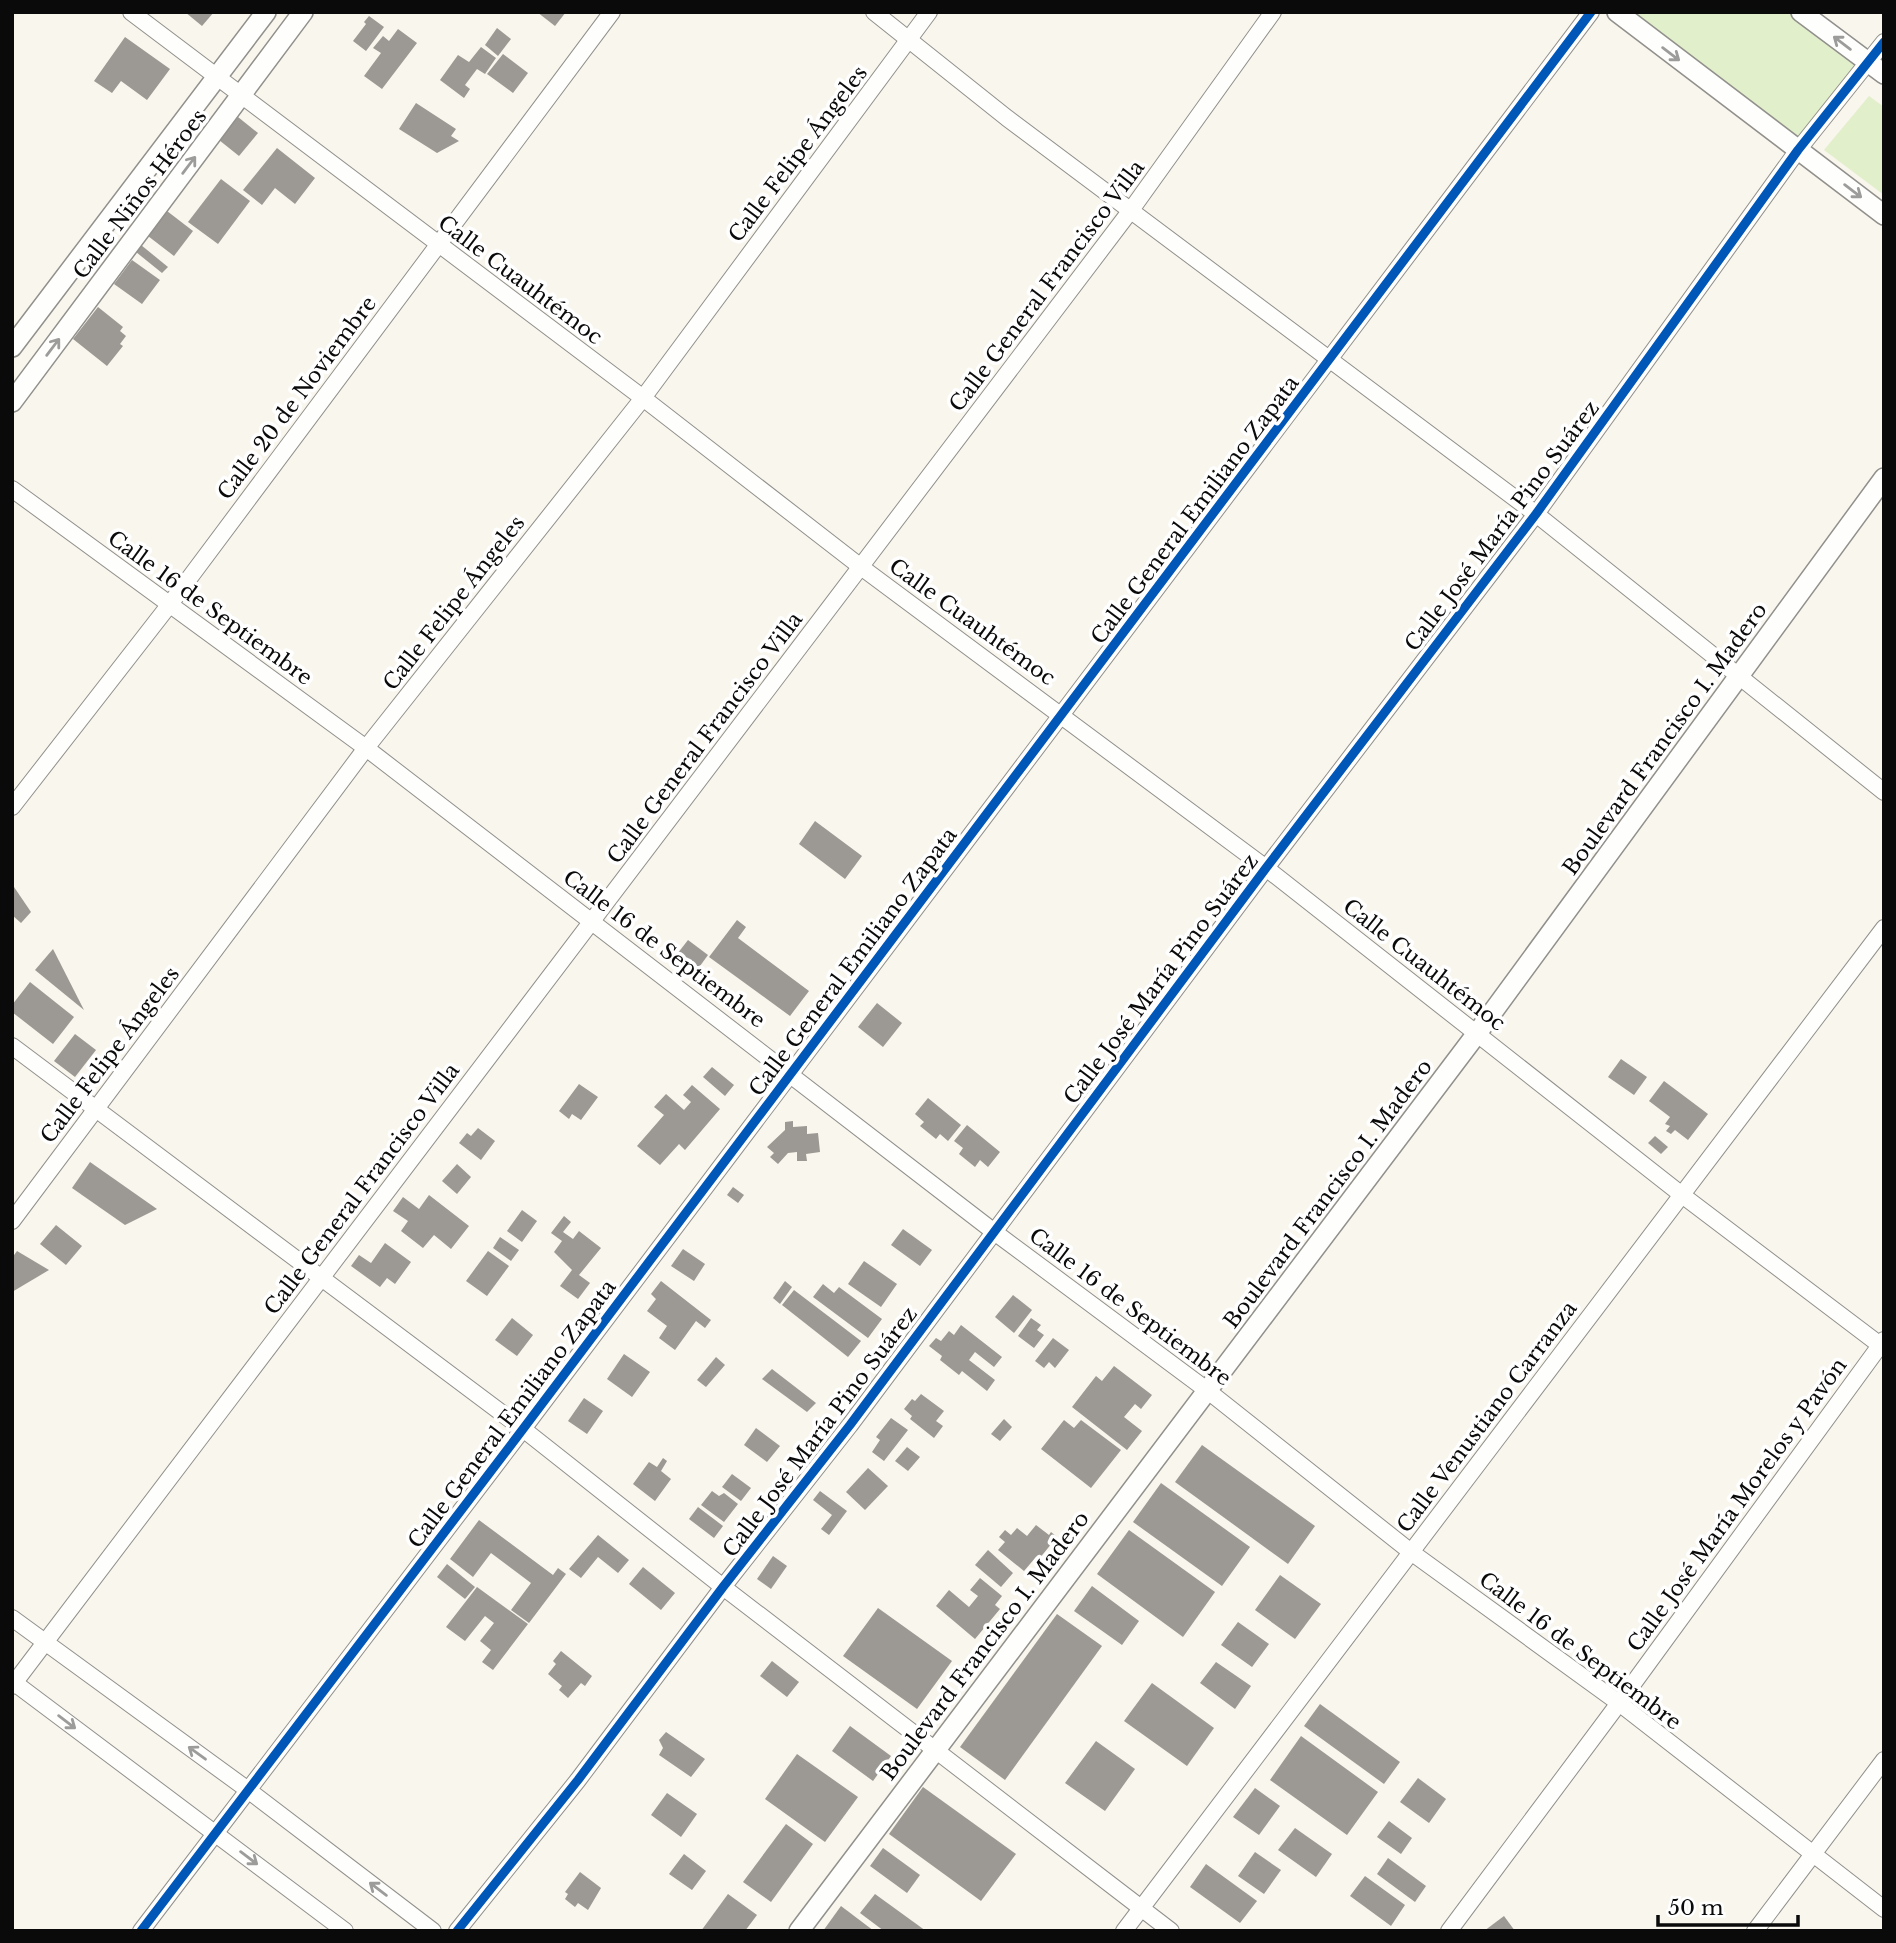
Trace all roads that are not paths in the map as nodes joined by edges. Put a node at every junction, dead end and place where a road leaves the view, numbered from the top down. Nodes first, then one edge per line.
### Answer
1 (131, 12) edge
2 (266, 12) edge
3 (303, 12) edge
4 (612, 12) edge
5 (874, 12) edge
6 (929, 12) edge
7 (1273, 12) edge
8 (1591, 12) edge
9 (1617, 12) edge
10 (1801, 12) edge
11 (909, 39) junction
12 (1884, 42) edge
13 (1876, 68) edge
14 (217, 77) junction
15 (241, 96) junction
16 (1798, 150) junction
17 (1131, 210) junction
18 (1884, 215) edge
19 (438, 245) junction
20 (12, 347) edge
21 (1329, 360) junction
22 (643, 398) junction
23 (12, 402) edge
24 (1884, 478) edge
25 (12, 489) edge
26 (1536, 514) junction
27 (861, 567) junction
28 (170, 604) junction
29 (1741, 676) junction
30 (1062, 715) junction
31 (366, 748) junction
32 (1884, 792) edge
33 (12, 807) edge
34 (1266, 868) junction
35 (593, 921) junction
36 (1884, 928) edge
37 (1478, 1032) junction
38 (12, 1046) edge
39 (791, 1073) junction
40 (97, 1109) junction
41 (1682, 1195) junction
42 (12, 1221) edge
43 (993, 1231) junction
44 (321, 1277) junction
45 (1882, 1344) edge
46 (1208, 1391) junction
47 (523, 1429) junction
48 (1411, 1552) junction
49 (723, 1587) junction
50 (12, 1618) edge
51 (46, 1644) junction
52 (13, 1683) edge
53 (1619, 1703) junction
54 (934, 1750) junction
55 (1884, 1760) edge
56 (248, 1790) junction
57 (216, 1832) junction
58 (1812, 1855) junction
59 (1141, 1908) junction
60 (1884, 1909) edge
61 (141, 1931) edge
62 (345, 1931) edge
63 (433, 1931) edge
64 (457, 1931) edge
65 (799, 1931) edge
66 (1124, 1931) edge
67 (1171, 1931) edge
68 (1449, 1931) edge
69 (1755, 1931) edge

1 - 14 street, Calle Cuauhtémoc
2 - 14 street, Calle Niños Héroes
3 - 15 street, Calle Niños Héroes
4 - 19 street, Calle 20 de Noviembre
5 - 11 street
6 - 11 street, Calle Felipe Ángeles
7 - 17 street, Calle General Francisco Villa
8 - 21 street, Calle General Emiliano Zapata
9 -> 16 street
13 -> 10 street
11 - 17 street
11 - 22 street, Calle Felipe Ángeles
12 - 13 street, Calle José María Pino Suárez
13 - 16 street, Calle José María Pino Suárez
14 - 15 street, Calle Cuauhtémoc
14 - 20 street, Calle Niños Héroes
15 - 19 street, Calle Cuauhtémoc
23 -> 15 street, Calle Niños Héroes
16 -> 18 street
16 - 26 street, Calle José María Pino Suárez
17 - 21 street
17 - 27 street, Calle General Francisco Villa
19 - 22 street, Calle Cuauhtémoc
19 - 28 street, Calle 20 de Noviembre
21 - 26 street
21 - 30 street, Calle General Emiliano Zapata
22 - 27 street, Calle Cuauhtémoc
22 - 31 street, Calle Felipe Ángeles
24 - 29 street, Boulevard Francisco I. Madero
25 - 28 street, Calle 16 de Septiembre
26 - 29 street
26 - 34 street, Calle José María Pino Suárez
27 - 30 street, Calle Cuauhtémoc
27 - 35 street, Calle General Francisco Villa
28 - 31 street, Calle 16 de Septiembre
28 - 33 street, Calle 20 de Noviembre
29 - 32 street
29 - 37 street, Boulevard Francisco I. Madero
30 - 34 street, Calle Cuauhtémoc
30 - 39 street, Calle General Emiliano Zapata
31 - 35 street, Calle 16 de Septiembre
31 - 40 street, Calle Felipe Ángeles
34 - 37 street, Calle Cuauhtémoc
34 - 43 street, Calle José María Pino Suárez
35 - 39 street, Calle 16 de Septiembre
35 - 44 street, Calle General Francisco Villa
36 - 41 street, Calle Venustiano Carranza
37 - 41 street, Calle Cuauhtémoc
37 - 46 street, Boulevard Francisco I. Madero
38 - 40 street
39 - 43 street, Calle 16 de Septiembre
39 - 47 street, Calle General Emiliano Zapata
40 - 42 street, Calle Felipe Ángeles
40 - 44 street
41 - 45 street, Calle Cuauhtémoc
41 - 48 street, Calle Venustiano Carranza
43 - 46 street, Calle 16 de Septiembre
43 - 49 street, Calle José María Pino Suárez
44 - 47 street
44 - 51 street, Calle General Francisco Villa
45 - 53 street, Calle José María Morelos y Pavón
46 - 48 street, Calle 16 de Septiembre
46 - 54 street, Boulevard Francisco I. Madero
47 - 49 street
47 - 56 street, Calle General Emiliano Zapata
48 - 53 street, Calle 16 de Septiembre
48 - 59 street, Calle Venustiano Carranza
49 - 54 street
49 - 64 street, Calle José María Pino Suárez
50 - 51 street
51 - 52 street, Calle General Francisco Villa
56 -> 51 street
52 -> 57 street
53 - 58 street, Calle 16 de Septiembre
53 - 68 street, Calle José María Morelos y Pavón
54 - 59 street
54 - 65 street, Boulevard Francisco I. Madero
55 - 58 street
56 - 57 street, Calle General Emiliano Zapata
63 -> 56 street
57 - 61 street, Calle General Emiliano Zapata
57 -> 62 street
58 - 60 street, Calle 16 de Septiembre
58 - 69 street
59 - 66 street, Calle Venustiano Carranza
59 - 67 street

